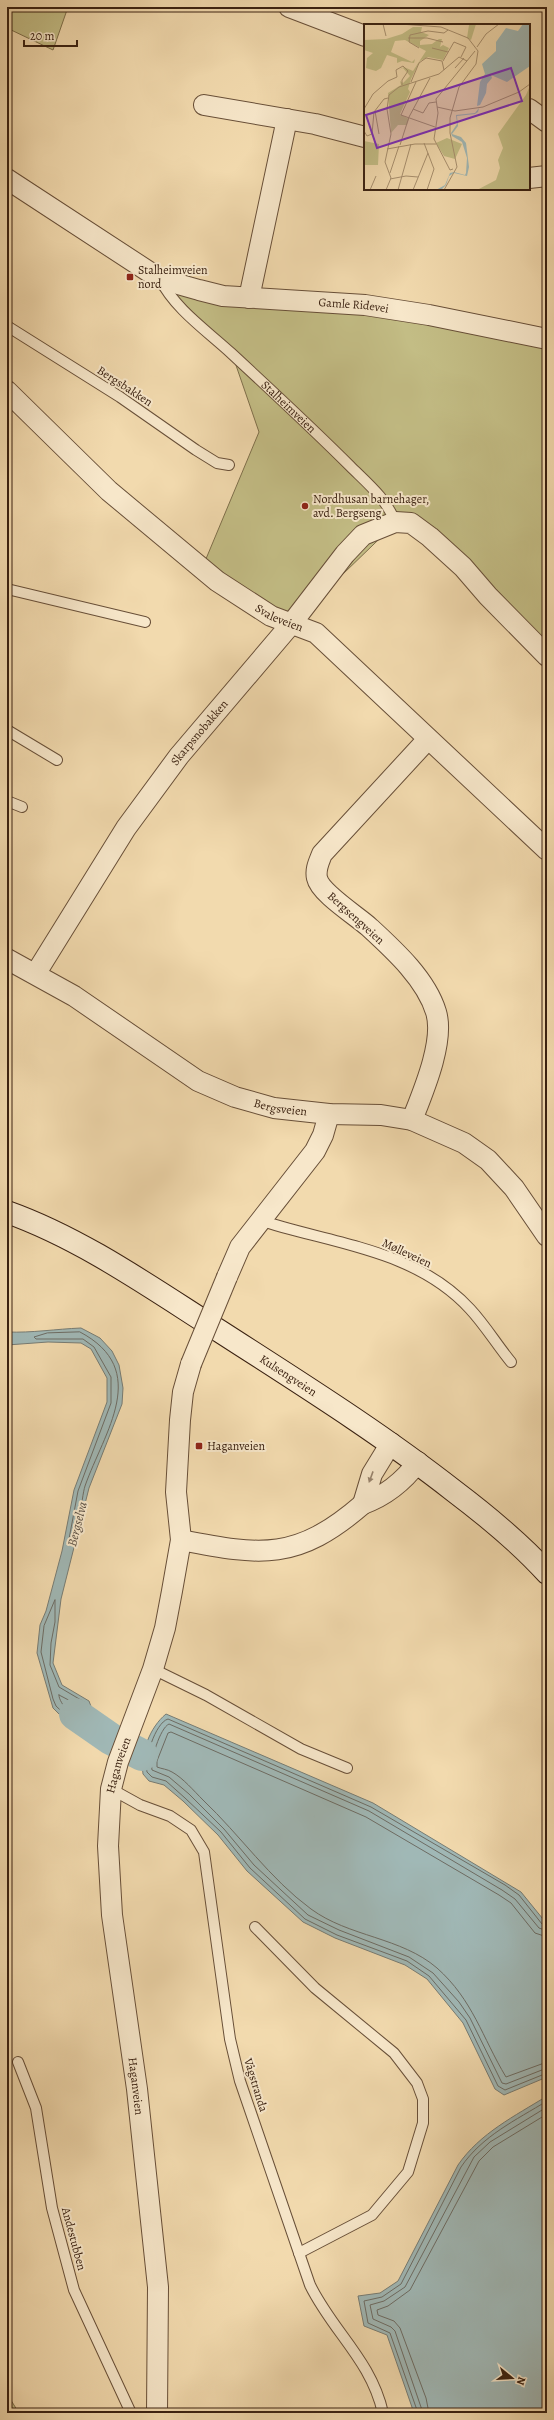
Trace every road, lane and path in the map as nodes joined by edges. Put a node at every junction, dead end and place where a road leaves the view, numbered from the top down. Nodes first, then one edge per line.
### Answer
1 (289, 7) edge
2 (364, 36) edge
3 (204, 105) dead end
4 (530, 110) edge
5 (287, 119) junction
6 (547, 122) edge
7 (364, 137) edge
8 (547, 176) edge
9 (530, 178) edge
10 (7, 179) edge
11 (160, 279) junction
12 (249, 298) junction
13 (7, 326) edge
14 (547, 339) edge
15 (7, 391) edge
16 (230, 465) dead end
17 (395, 522) junction
18 (7, 589) edge
19 (145, 622) dead end
20 (292, 623) junction
21 (547, 656) edge
22 (7, 730) edge
23 (428, 739) junction
24 (57, 760) dead end
25 (7, 802) edge
26 (22, 807) dead end
27 (547, 850) edge
28 (7, 959) edge
29 (36, 973) junction
30 (329, 1114) junction
31 (412, 1120) junction
32 (7, 1212) edge
33 (259, 1220) junction
34 (547, 1236) edge
35 (511, 1362) dead end
36 (390, 1443) junction
37 (418, 1462) junction
38 (363, 1504) junction
39 (181, 1540) junction
40 (547, 1573) edge
41 (153, 1669) junction
42 (348, 1768) dead end
43 (111, 1790) junction
44 (255, 1927) dead end
45 (18, 2062) dead end
46 (299, 2253) junction
47 (131, 2413) edge
48 (157, 2413) edge
49 (383, 2413) edge

1 - 2 street
3 - 5 street
4 - 6 street
5 - 7 street
5 - 12 street
8 - 9 street
10 - 11 street, Stalheimveien
11 - 12 street, Gamle Ridevei
11 - 17 lane, Stalheimveien
12 - 14 street, Gamle Ridevei
13 - 16 lane, Bergsbakken
15 - 20 street, Svaleveien
17 - 20 street, Skarpsnobakken
17 - 21 street
18 - 19 lane
20 - 23 street, Svaleveien
20 - 29 street, Skarpsnobakken
22 - 24 lane
23 - 27 street, Svaleveien
23 - 31 street, Bergsengveien
25 - 26 lane
28 - 29 street, Bergsveien
29 - 30 street, Bergsveien
30 - 31 street, Bergsveien
30 - 33 street, Haganveien
31 - 34 street, Bergsveien
32 - 36 main road, Kulsengveien
33 - 35 lane, Mølleveien
33 - 39 street, Haganveien, bridge
36 - 37 main road, Kulsengveien
36 -> 38 street
37 - 38 street
37 - 40 main road, Kulsengveien
38 - 39 street
39 - 41 street, Haganveien
41 - 42 lane
41 - 43 street, Haganveien
43 - 46 lane, Vågstranda
43 - 48 street, Haganveien
44 - 46 lane
45 - 47 lane, Andestubben
46 - 49 lane, Vågstranda

